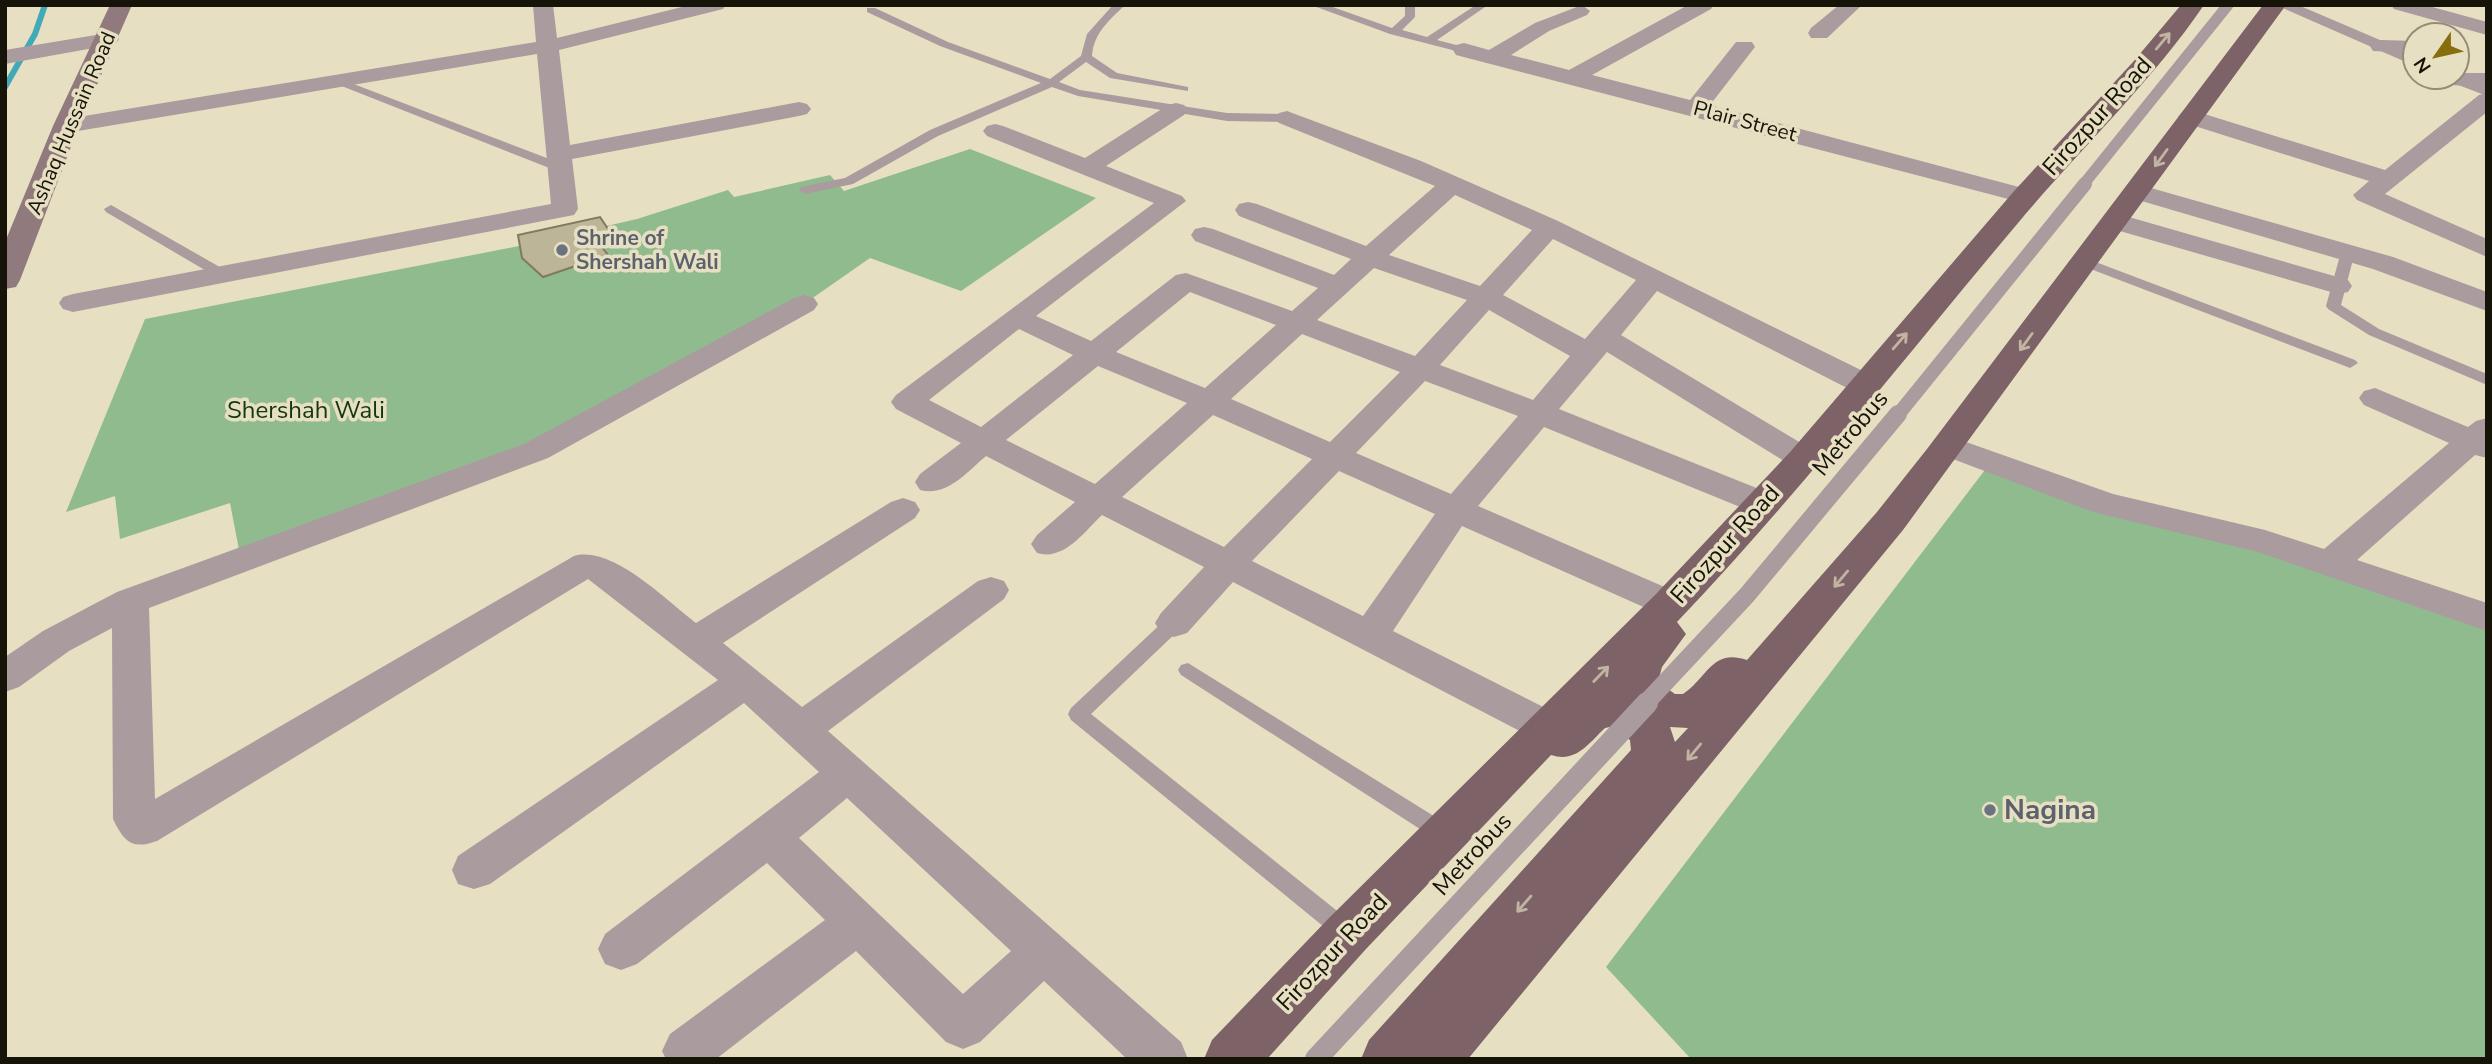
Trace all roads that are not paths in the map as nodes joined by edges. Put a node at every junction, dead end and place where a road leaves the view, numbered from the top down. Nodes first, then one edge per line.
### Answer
1 (121, 5) edge
2 (543, 5) edge
3 (1120, 5) edge
4 (1315, 5) edge
5 (1410, 5) edge
6 (1483, 5) edge
7 (1704, 5) edge
8 (1852, 5) edge
9 (2193, 5) edge
10 (2228, 5) edge
11 (2275, 5) edge
12 (2284, 5) edge
13 (2401, 5) edge
14 (708, 6) edge
15 (871, 10) dead end
16 (1580, 11) dead end
17 (1394, 32) junction
18 (1819, 33) dead end
19 (108, 39) junction
20 (1429, 40) junction
21 (2483, 41) edge
22 (549, 46) junction
23 (2382, 46) junction
24 (1744, 47) dead end
25 (2401, 47) edge
26 (1464, 50) joint
27 (2401, 55) edge
28 (5, 57) edge
29 (1086, 57) junction
30 (1492, 57) junction
31 (1572, 78) junction
32 (338, 81) junction
33 (1050, 84) junction
34 (1180, 100) junction
35 (2487, 100) edge
36 (1695, 108) junction
37 (799, 109) dead end
38 (2190, 117) junction
39 (1287, 118) joint
40 (66, 126) junction
41 (995, 131) dead end
42 (560, 161) junction
43 (1087, 167) junction
44 (2389, 178) junction
45 (1452, 184) junction
46 (805, 190) dead end
47 (2025, 196) junction
48 (2126, 206) junction
49 (111, 209) dead end
50 (1248, 211) dead end
51 (1549, 227) junction
52 (1204, 234) dead end
53 (2487, 249) edge
54 (2348, 252) junction
55 (1372, 258) junction
56 (2085, 262) junction
57 (220, 273) junction
58 (1654, 277) junction
59 (5, 280) edge
60 (1338, 286) junction
61 (2338, 286) junction
62 (1486, 297) junction
63 (2487, 302) edge
64 (73, 303) dead end
65 (804, 304) dead end
66 (1016, 317) junction
67 (1296, 324) junction
68 (1597, 345) junction
69 (1095, 354) junction
70 (2350, 363) dead end
71 (1420, 369) junction
72 (2487, 380) edge
73 (1864, 384) junction
74 (2375, 398) dead end
75 (1209, 401) junction
76 (1539, 413) junction
77 (2482, 439) edge
78 (984, 442) junction
79 (1949, 446) junction
80 (1333, 457) junction
81 (1804, 459) junction
82 (932, 482) dead end
83 (1098, 501) junction
84 (1762, 503) junction
85 (903, 510) dead end
86 (1455, 511) junction
87 (1890, 521) junction
88 (1049, 544) dead end
89 (2330, 563) junction
90 (1228, 564) junction
91 (992, 590) dead end
92 (130, 601) junction
93 (1670, 604) junction
94 (2485, 614) edge
95 (1174, 623) joint
96 (1371, 634) junction
97 (695, 642) junction
98 (1188, 670) dead end
99 (5, 677) edge
100 (746, 681) junction
101 (1549, 728) junction
102 (800, 730) junction
103 (848, 773) junction
104 (1445, 834) junction
105 (769, 837) junction
106 (474, 870) dead end
107 (858, 922) junction
108 (1348, 933) junction
109 (621, 949) dead end
110 (1044, 950) junction
111 (687, 1051) dead end
112 (1163, 1059) edge
113 (1231, 1059) edge
114 (1245, 1059) edge
115 (1316, 1059) edge
116 (1388, 1059) edge
117 (1433, 1059) edge

1 - 19 main road, Ashaq Hussain Road
2 - 22 street
3 - 29 lane
4 - 17 lane
5 - 17 lane
6 - 20 lane
7 - 31 street
8 - 18 street
47 -> 9 main road, Firozpur Road
10 - 115 lane, Metrobus, bridge
11 - 38 main road
12 - 23 street
13 - 21 street
14 - 22 street
15 - 33 lane
16 - 30 street
17 - 20 lane
19 - 28 street
19 - 40 main road, Ashaq Hussain Road
20 - 26 lane
22 - 32 street
22 - 42 street
23 - 25 street
23 - 27 street
24 - 36 street
26 - 30 street, Plair Street
29 - 33 lane
29 - 34 lane
30 - 31 street, Plair Street
31 - 36 street, Plair Street
32 - 40 street
32 - 42 lane
33 - 34 lane
33 - 46 lane
34 - 39 lane
34 - 43 street
35 - 44 street
36 - 47 street, Plair Street
37 - 42 street
38 - 44 street
38 -> 48 main road
39 - 45 street
40 - 59 main road, Ashaq Hussain Road
41 - 43 street
42 - 57 street
43 - 66 street
44 - 53 street
45 - 51 street
45 - 55 street
73 -> 47 main road, Firozpur Road
48 - 54 street
48 - 56 main road
48 - 61 street
49 - 57 lane
50 - 55 street
51 - 58 street
51 - 62 street
52 - 60 street
54 - 61 lane
54 - 63 street
55 - 60 street
55 - 62 street
56 - 70 lane
56 -> 79 main road
57 - 64 street
58 - 68 street
58 - 73 street
60 - 67 street
61 - 72 lane
62 - 68 street
62 - 71 street
65 - 92 street
66 - 69 street
66 - 78 street
67 - 69 street
67 - 71 street
67 - 75 street
68 - 76 street
68 - 81 street
69 - 75 street
69 - 78 street
71 - 76 street
71 - 80 street
73 - 81 main road, Firozpur Road
74 - 77 street
75 - 80 street
75 - 83 street
76 - 84 street
76 - 86 street
77 - 89 street
78 - 82 street
78 - 83 street
79 - 87 main road
79 - 89 street
80 - 86 street
80 - 90 street
81 - 84 main road, Firozpur Road
81 - 87 main road
83 - 88 street
83 - 90 street
84 - 93 main road, Firozpur Road
85 - 97 street
86 - 93 street
86 - 96 street
87 -> 117 main road
89 - 94 street
90 - 95 street
90 - 96 street
91 - 102 street
92 - 97 street
92 - 99 street
101 -> 93 main road, Firozpur Road
95 - 108 lane
96 - 101 street
97 - 100 street
98 - 104 lane
100 - 102 street
100 - 106 street
101 - 104 main road, Firozpur Road
102 - 103 street
103 - 105 street
103 - 110 street
104 - 108 main road, Firozpur Road
105 - 107 street
105 - 109 street
107 - 110 street
107 - 111 street
108 - 113 main road, Firozpur Road
110 - 112 street
114 -> 116 main road

